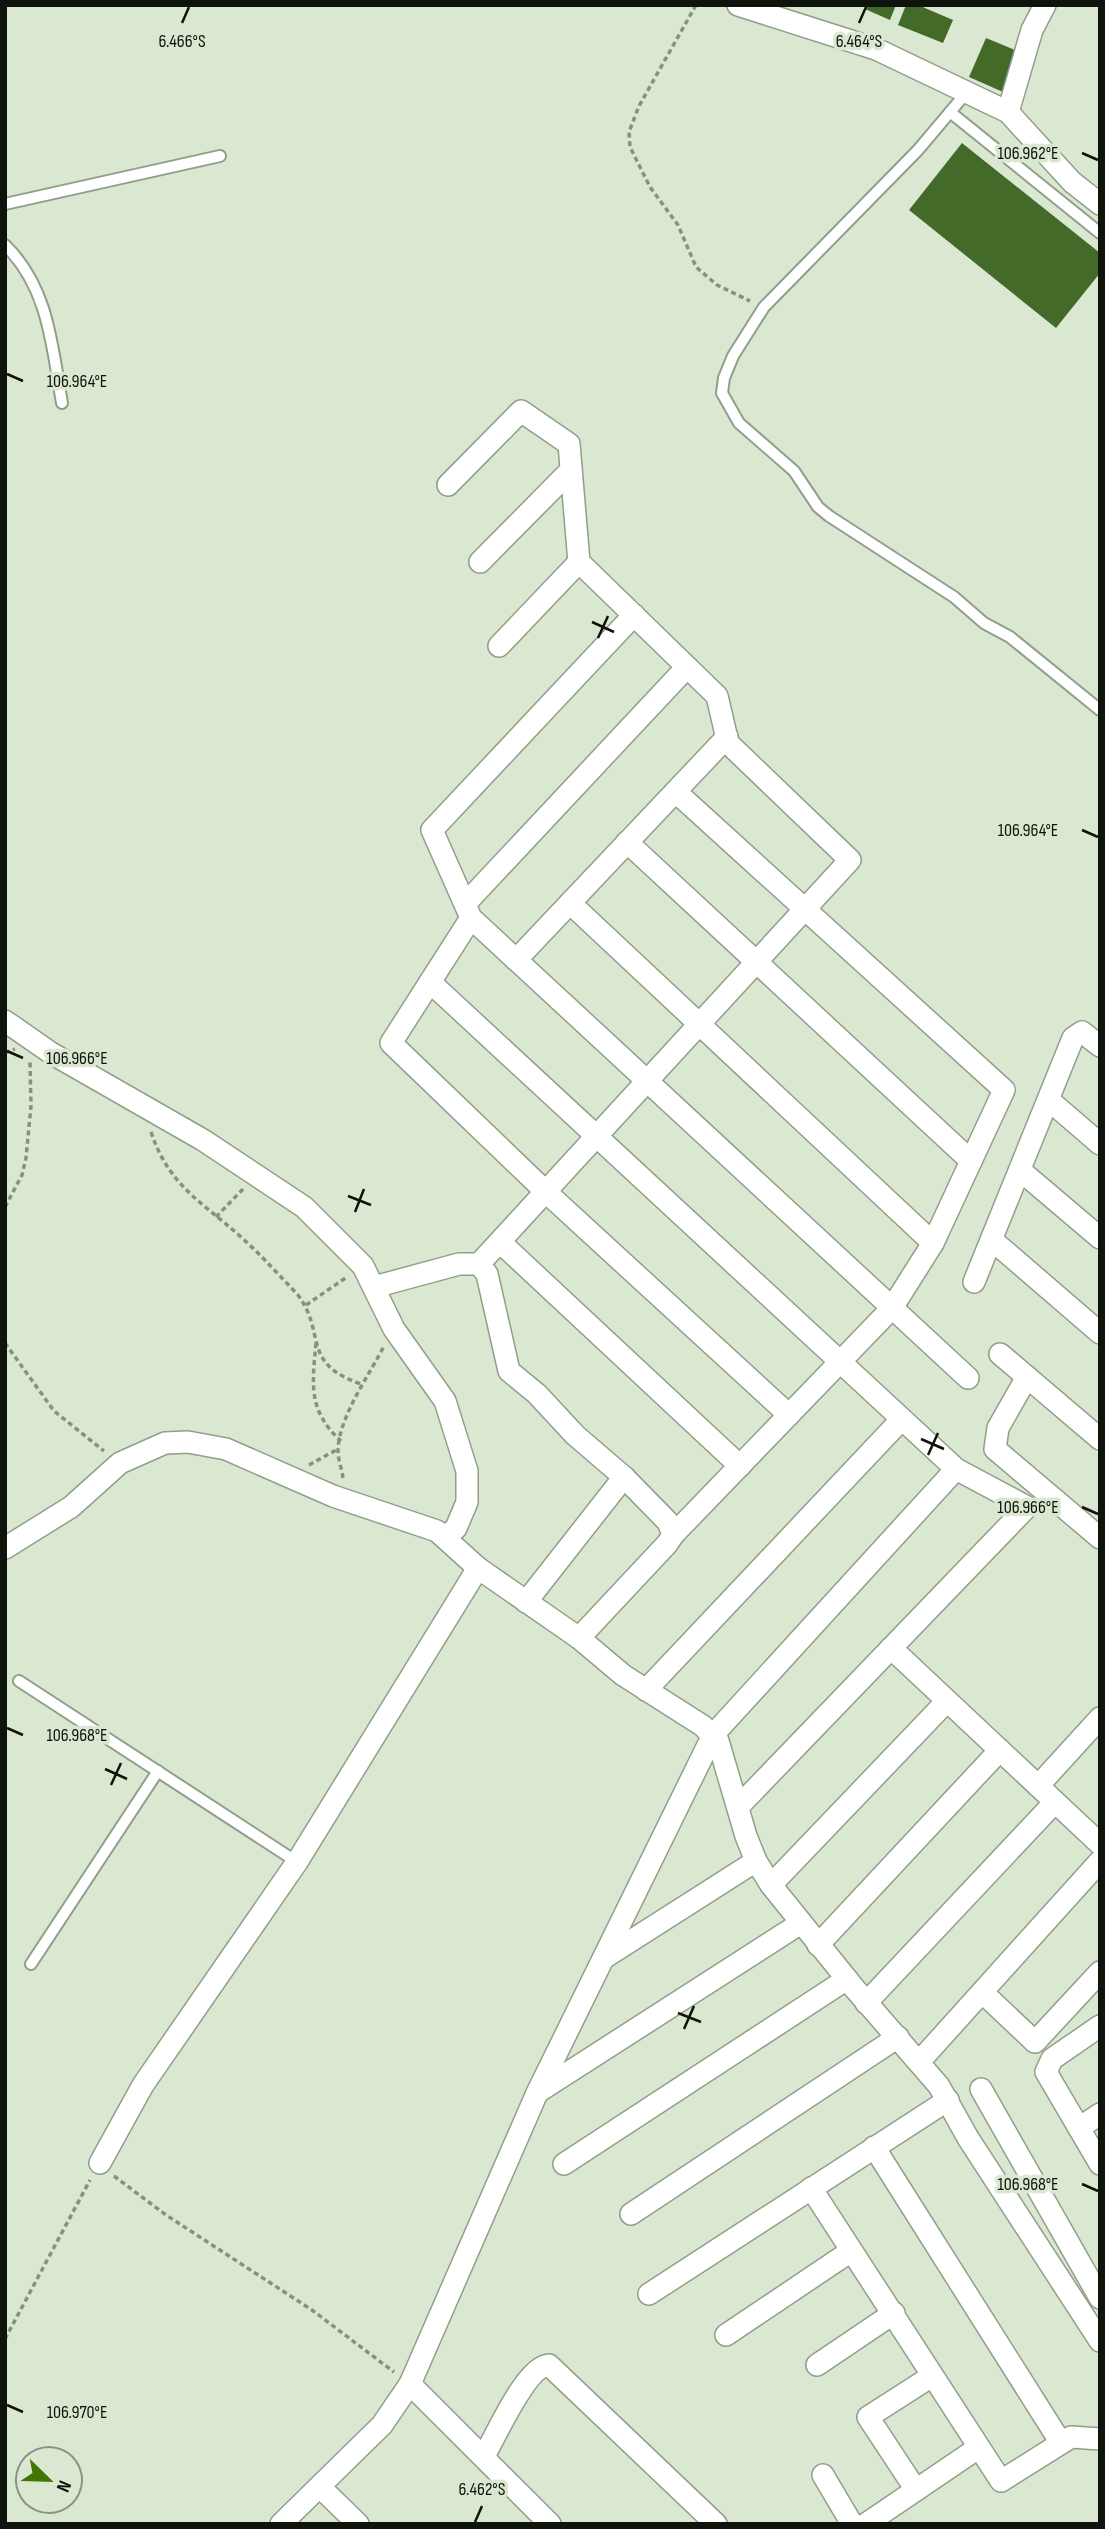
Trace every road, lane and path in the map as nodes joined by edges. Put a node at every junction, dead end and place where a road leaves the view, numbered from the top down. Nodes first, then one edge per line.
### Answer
1 (696, 5) edge
2 (738, 5) edge
3 (1045, 5) edge
4 (967, 92) junction
5 (950, 112) junction
6 (1008, 112) junction
7 (220, 156) dead end
8 (5, 204) edge
9 (1100, 204) edge
10 (1100, 233) edge
11 (5, 245) edge
12 (764, 307) junction
13 (62, 403) dead end
14 (571, 470) junction
15 (448, 485) dead end
16 (480, 562) dead end
17 (579, 562) junction
18 (634, 615) junction
19 (499, 646) dead end
20 (687, 667) junction
21 (1100, 710) edge
22 (727, 737) junction
23 (676, 792) junction
24 (627, 842) junction
25 (570, 903) junction
26 (468, 911) junction
27 (803, 911) junction
28 (516, 960) junction
29 (756, 963) junction
30 (430, 982) junction
31 (5, 1021) edge
32 (701, 1022) junction
33 (33, 1041) junction
34 (1100, 1046) edge
35 (646, 1082) junction
36 (1050, 1101) junction
37 (141, 1103) junction
38 (598, 1135) junction
39 (1100, 1143) edge
40 (971, 1161) junction
41 (1021, 1171) junction
42 (256, 1177) junction
43 (546, 1192) junction
44 (5, 1207) edge
45 (216, 1217) junction
46 (1100, 1238) edge
47 (992, 1240) junction
48 (500, 1242) junction
49 (933, 1243) junction
50 (479, 1264) junction
51 (363, 1266) junction
52 (974, 1282) dead end
53 (374, 1287) junction
54 (306, 1305) junction
55 (892, 1308) junction
56 (394, 1329) junction
57 (1100, 1333) edge
58 (316, 1341) junction
59 (5, 1343) edge
60 (1000, 1354) dead end
61 (839, 1364) junction
62 (1027, 1377) junction
63 (968, 1378) dead end
64 (361, 1384) junction
65 (789, 1415) junction
66 (901, 1420) junction
67 (1100, 1439) edge
68 (341, 1441) junction
69 (338, 1449) junction
70 (120, 1463) junction
71 (740, 1466) junction
72 (956, 1469) junction
73 (288, 1477) junction
74 (624, 1477) junction
75 (347, 1499) junction
76 (673, 1535) junction
77 (445, 1538) junction
78 (1100, 1538) edge
79 (5, 1548) edge
80 (478, 1569) junction
81 (526, 1602) junction
82 (579, 1638) junction
83 (891, 1648) junction
84 (19, 1681) dead end
85 (646, 1690) junction
86 (947, 1701) junction
87 (1096, 1730) edge
88 (713, 1735) junction
89 (1000, 1751) junction
90 (158, 1772) junction
91 (1038, 1786) junction
92 (1055, 1802) junction
93 (738, 1807) junction
94 (1100, 1844) edge
95 (756, 1861) junction
96 (1100, 1861) edge
97 (297, 1862) junction
98 (771, 1885) junction
99 (801, 1923) junction
100 (818, 1945) junction
101 (603, 1958) junction
102 (31, 1964) dead end
103 (1100, 1972) edge
104 (846, 1979) junction
105 (982, 1992) junction
106 (866, 2003) junction
107 (1100, 2026) edge
108 (898, 2037) junction
109 (919, 2062) junction
110 (981, 2090) dead end
111 (537, 2094) junction
112 (948, 2100) junction
113 (1100, 2114) edge
114 (1079, 2128) junction
115 (874, 2147) junction
116 (100, 2163) junction
117 (564, 2164) dead end
118 (1100, 2164) edge
119 (811, 2188) junction
120 (631, 2214) dead end
121 (851, 2251) junction
122 (649, 2294) dead end
123 (1100, 2298) edge
124 (894, 2313) junction
125 (726, 2335) dead end
126 (5, 2339) edge
127 (1100, 2341) edge
128 (817, 2365) dead end
129 (932, 2376) junction
130 (410, 2384) junction
131 (1100, 2439) edge
132 (1061, 2443) junction
133 (978, 2448) junction
134 (484, 2456) junction
135 (823, 2475) dead end
136 (320, 2487) junction
137 (916, 2490) junction
138 (281, 2524) edge
139 (358, 2524) edge
140 (550, 2524) edge
141 (716, 2524) edge
142 (852, 2524) edge
143 (866, 2524) edge

1 - 12 path
2 - 4 street
3 - 6 street
4 - 5 lane
4 - 6 street
5 - 10 lane
5 - 12 lane
6 - 9 street
7 - 8 lane
11 - 13 lane
12 - 21 lane
14 - 15 street
14 - 16 street
14 - 17 street
17 - 18 street
17 - 19 street
18 - 20 street
18 - 26 street
20 - 22 street
20 - 26 street
22 - 23 street
22 - 27 street
23 - 24 street
23 - 27 street
24 - 25 street
24 - 29 street
25 - 28 street
25 - 32 street
26 - 28 street
26 - 30 street
27 - 29 street
27 - 40 street
28 - 35 street
29 - 32 street
29 - 40 street
30 - 38 street
30 - 43 street
31 - 33 street
32 - 35 street
32 - 49 street
33 - 37 street
33 - 44 path
34 - 36 street
35 - 38 street
35 - 55 street
36 - 39 street
36 - 41 street
37 - 42 street
37 - 45 path
38 - 43 street
38 - 61 street
40 - 49 street
41 - 46 street
41 - 47 street
42 - 45 path
42 - 51 street
43 - 48 street
43 - 65 street
45 - 54 path
47 - 52 street
47 - 57 street
48 - 50 street
48 - 71 street
49 - 55 street
50 - 53 street
50 - 74 street
51 - 53 street
51 - 54 path
53 - 56 street
54 - 58 path
55 - 61 street
55 - 63 street
56 - 64 path
56 - 77 street
58 - 64 path
58 - 68 path
59 - 70 path
60 - 62 street
61 - 65 street
61 - 66 street
62 - 67 street
62 - 78 street
64 - 68 path
65 - 71 street
66 - 72 street
66 - 85 street
68 - 69 path
69 - 73 path
69 - 75 path
70 - 73 street
70 - 79 street
71 - 76 street
72 - 83 street
72 - 88 street
73 - 75 street
74 - 76 street
74 - 81 street
75 - 77 street
76 - 82 street
77 - 80 street
80 - 81 street
80 - 97 street
81 - 82 street
82 - 85 street
83 - 86 street
83 - 93 street
84 - 90 lane
85 - 88 street
86 - 89 street
86 - 98 street
87 - 91 street
88 - 93 street
88 - 101 street
89 - 91 street
89 - 100 street
90 - 97 lane
90 - 102 lane
91 - 92 street
92 - 94 street
92 - 106 street
93 - 95 street
95 - 98 street
95 - 101 street
96 - 105 street
97 - 116 street
98 - 99 street
99 - 100 street
99 - 111 street
100 - 104 street
101 - 111 street
103 - 105 street
104 - 106 street
104 - 117 street
105 - 109 street
106 - 108 street
107 - 114 street
108 - 109 street
108 - 120 street
109 - 112 street
110 - 123 street
111 - 130 street
112 - 115 street
112 - 127 street
113 - 114 street
114 - 118 street
115 - 119 street
115 - 132 street
116 - 126 path
116 - 130 path
119 - 121 street
119 - 122 street
121 - 124 street
121 - 125 street
124 - 128 street
124 - 129 street
129 - 133 street
129 - 137 street
130 - 134 street
130 - 136 street
131 - 132 street
132 - 133 street
133 - 137 street
134 - 140 street
134 - 141 street
135 - 142 street
136 - 138 street
136 - 139 street
137 - 143 street

